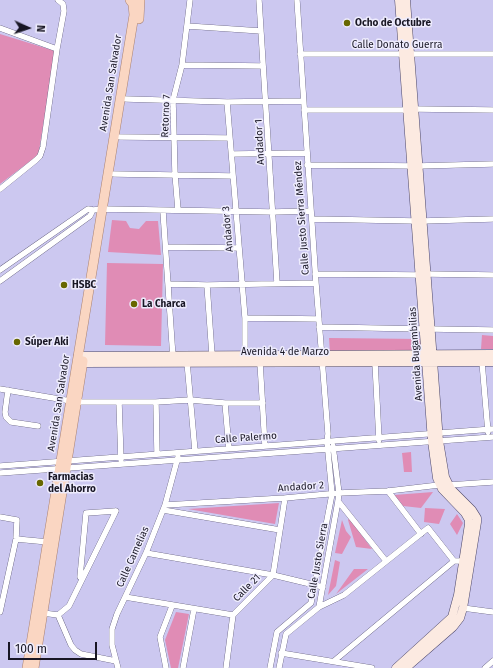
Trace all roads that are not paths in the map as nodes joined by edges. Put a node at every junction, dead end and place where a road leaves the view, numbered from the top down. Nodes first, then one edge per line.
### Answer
1 (58, 0) edge
2 (130, 0) edge
3 (140, 0) edge
4 (190, 0) edge
5 (259, 0) edge
6 (297, 0) edge
7 (399, 0) edge
8 (406, 0) edge
9 (188, 26) junction
10 (0, 28) edge
11 (261, 31) junction
12 (57, 49) junction
13 (300, 54) junction
14 (406, 54) junction
15 (493, 54) edge
16 (182, 65) junction
17 (263, 66) junction
18 (126, 99) junction
19 (173, 100) junction
20 (266, 100) junction
21 (303, 101) junction
22 (227, 102) junction
23 (411, 109) junction
24 (304, 110) junction
25 (493, 110) edge
26 (120, 137) junction
27 (174, 137) junction
28 (230, 138) junction
29 (269, 153) junction
30 (307, 153) junction
31 (232, 154) junction
32 (493, 164) edge
33 (308, 165) junction
34 (415, 166) junction
35 (114, 174) junction
36 (175, 174) junction
37 (233, 176) junction
38 (0, 189) edge
39 (101, 209) junction
40 (178, 210) junction
41 (163, 211) junction
42 (236, 212) junction
43 (273, 212) junction
44 (311, 212) junction
45 (312, 219) junction
46 (493, 219) edge
47 (419, 221) junction
48 (166, 247) junction
49 (239, 248) junction
50 (0, 270) edge
51 (315, 274) junction
52 (423, 275) junction
53 (493, 275) edge
54 (0, 281) edge
55 (316, 282) junction
56 (277, 283) junction
57 (168, 284) junction
58 (241, 284) junction
59 (207, 285) junction
60 (245, 318) junction
61 (319, 319) junction
62 (319, 327) junction
63 (427, 329) junction
64 (493, 330) edge
65 (493, 354) edge
66 (212, 355) junction
67 (245, 355) junction
68 (322, 358) junction
69 (429, 358) junction
70 (81, 359) junction
71 (173, 359) junction
72 (187, 362) junction
73 (260, 362) junction
74 (374, 362) junction
75 (482, 362) junction
76 (493, 362) edge
77 (0, 389) edge
78 (8, 390) junction
79 (190, 400) junction
80 (74, 401) junction
81 (119, 402) junction
82 (156, 402) junction
83 (225, 403) junction
84 (263, 403) junction
85 (38, 426) dead end
86 (490, 429) edge
87 (378, 437) junction
88 (435, 437) junction
89 (491, 437) edge
90 (329, 441) junction
91 (379, 445) junction
92 (265, 446) junction
93 (228, 449) junction
94 (330, 449) junction
95 (195, 451) junction
96 (179, 452) junction
97 (157, 454) junction
98 (120, 457) junction
99 (178, 460) junction
100 (121, 464) junction
101 (64, 465) junction
102 (0, 466) edge
103 (0, 473) edge
104 (493, 482) edge
105 (439, 485) junction
106 (448, 485) junction
107 (388, 491) junction
108 (339, 493) junction
109 (332, 494) junction
110 (285, 498) junction
111 (338, 501) junction
112 (164, 507) junction
113 (0, 517) edge
114 (280, 530) junction
115 (421, 534) junction
116 (16, 538) junction
117 (48, 542) junction
118 (146, 553) junction
119 (386, 561) junction
120 (454, 561) junction
121 (464, 561) junction
122 (273, 575) junction
123 (80, 582) junction
124 (314, 585) junction
125 (323, 587) junction
126 (461, 595) junction
127 (125, 597) junction
128 (1, 602) edge
129 (172, 606) junction
130 (319, 607) junction
131 (463, 608) junction
132 (194, 610) junction
133 (0, 612) edge
134 (493, 612) edge
135 (43, 613) junction
136 (58, 615) junction
137 (233, 615) junction
138 (281, 653) junction
139 (116, 661) junction
140 (334, 661) junction
141 (493, 661) edge
142 (353, 666) edge
143 (27, 668) edge
144 (34, 668) edge
145 (118, 668) edge
146 (166, 668) edge
147 (183, 668) edge
148 (226, 668) edge
149 (270, 668) edge
150 (279, 668) edge
151 (372, 668) edge
152 (396, 668) edge
153 (406, 668) edge
154 (484, 668) edge

1 - 12 street
2 - 39 main road, Avenida San Salvador
3 - 18 main road, Avenida San Salvador
4 - 9 street, Retorno 7
5 - 11 street, Andador 1
6 - 13 street, Calle Justo Sierra Méndez
7 - 14 main road, Avenida Bugambilias
8 - 14 main road, Avenida Bugambilias
9 - 11 street
9 - 16 street, Retorno 7
10 - 12 street
11 - 17 street, Andador 1
12 - 38 street
13 - 14 street, Calle Donato Guerra
13 - 21 street, Calle Justo Sierra Méndez
14 - 15 street, Calle Donato Guerra
14 - 23 main road, Avenida Bugambilias
16 - 17 street
16 - 19 street, Retorno 7
17 - 20 street, Andador 1
18 - 19 street
18 - 26 main road, Avenida San Salvador
19 - 22 street
19 - 27 street, Retorno 7
20 - 21 street
20 - 22 street
20 - 29 street, Andador 1
21 - 24 street, Calle Justo Sierra Méndez
22 - 28 street, Andador 3
23 - 24 street
23 - 25 street
23 - 34 main road, Avenida Bugambilias
24 - 30 street, Calle Justo Sierra Méndez
26 - 27 street
26 - 35 main road, Avenida San Salvador
27 - 28 street
27 - 36 street, Retorno 7
28 - 31 street, Andador 3
29 - 30 street
29 - 31 street
29 - 43 street, Andador 1
30 - 33 street, Calle Justo Sierra Méndez
31 - 37 street, Andador 3
32 - 34 street
33 - 34 street
33 - 44 street, Calle Justo Sierra Méndez
34 - 47 main road, Avenida Bugambilias
35 - 36 street
35 - 39 main road, Avenida San Salvador
36 - 37 street
36 - 40 street, Retorno 7
37 - 42 street, Andador 3
39 - 41 street
39 - 50 street
39 - 54 street
39 - 70 main road, Avenida San Salvador
40 - 41 street
40 - 42 street
41 - 48 street
42 - 43 street
42 - 49 street, Andador 3
43 - 44 street
43 - 56 street, Andador 1
44 - 45 street, Calle Justo Sierra Méndez
45 - 47 street
45 - 51 street, Calle Justo Sierra Méndez
46 - 47 street
47 - 52 main road, Avenida Bugambilias
48 - 49 street
48 - 57 street
49 - 58 street, Andador 3
51 - 52 street
51 - 55 street, Calle Justo Sierra Méndez
52 - 53 street
52 - 63 main road, Avenida Bugambilias
55 - 56 street
55 - 61 street, Calle Justo Sierra Méndez
56 - 58 street
57 - 59 street
57 - 71 street
58 - 59 street
58 - 60 street, Andador 3
59 - 66 street
60 - 61 street
60 - 67 street, Andador 3
61 - 62 street, Calle Justo Sierra Méndez
62 - 63 street
62 - 68 street, Calle Justo Sierra Méndez
63 - 64 street
63 - 69 main road, Avenida Bugambilias
65 - 69 main road, Avenida 4 de Marzo
66 - 67 main road, Avenida 4 de Marzo
66 - 71 main road, Avenida 4 de Marzo
67 - 68 main road, Avenida 4 de Marzo
68 - 69 main road, Avenida 4 de Marzo
68 - 73 main road, Avenida 4 de Marzo
68 - 74 main road, Avenida 4 de Marzo
68 - 90 street, Calle Justo Sierra Méndez
69 - 74 main road, Avenida 4 de Marzo
69 - 75 main road, Avenida 4 de Marzo
69 - 88 main road, Avenida Bugambilias
70 - 71 main road, Avenida 4 de Marzo
70 - 80 main road, Avenida San Salvador
71 - 72 main road, Avenida 4 de Marzo
72 - 73 main road, Avenida 4 de Marzo
72 - 79 street
73 - 84 street
74 - 87 street
75 - 76 main road, Avenida 4 de Marzo
75 - 86 street
77 - 78 street
78 - 80 street
78 - 85 street
79 - 82 street
79 - 83 street
79 - 95 street
80 - 81 street
80 - 101 main road, Avenida San Salvador
81 - 82 street
81 - 98 street
82 - 97 street
83 - 84 street
83 - 93 street
84 - 92 street
86 - 88 street, Calle Palermo
86 - 89 street
87 - 88 street, Calle Palermo
87 - 90 street, Calle Palermo
87 - 91 street
88 - 89 street, Calle Palermo
88 - 91 street, Calle Palermo
88 - 105 main road, Avenida Bugambilias
88 - 106 main road, Avenida Bugambilias
90 - 92 street, Calle Palermo
90 - 94 street, Calle Justo Sierra
91 - 94 street, Calle Palermo
92 - 93 street, Calle Palermo
93 - 95 street, Calle Palermo
94 - 99 street, Calle Palermo
94 - 108 street, Calle Justo Sierra
94 - 109 street, Calle Justo Sierra
95 - 96 street, Calle Palermo
96 - 97 street, Calle Palermo
96 - 99 street, Calle Camelias
97 - 98 street, Calle Palermo
98 - 100 street
98 - 101 street, Calle Palermo
99 - 100 street, Calle Palermo
99 - 112 street, Calle Camelias
100 - 101 street, Calle Palermo
101 - 102 street, Calle Palermo
101 - 103 street, Calle Palermo
101 - 117 main road, Avenida San Salvador
101 - 135 main road, Avenida San Salvador
104 - 106 street
105 - 107 street, Andador 2
105 - 121 main road, Avenida Bugambilias
106 - 126 main road, Avenida Bugambilias
107 - 108 street, Andador 2
107 - 115 street
108 - 109 street, Andador 2
108 - 111 street, Calle Justo Sierra
109 - 110 street, Andador 2
109 - 124 street, Calle Justo Sierra
110 - 112 street, Andador 2
110 - 114 street, Calle 21
111 - 119 street
111 - 125 street, Calle Justo Sierra
112 - 114 street
112 - 118 street, Calle Camelias
113 - 116 street
114 - 122 street, Calle 21
115 - 119 street
115 - 120 street
116 - 117 street
116 - 128 street
117 - 143 main road, Avenida San Salvador
118 - 122 street
118 - 127 street, Calle Camelias
119 - 130 street
120 - 121 street
120 - 140 street
121 - 126 main road, Avenida Bugambilias
122 - 124 street
122 - 137 street, Calle 21
123 - 123 street
123 - 136 street
124 - 125 street
124 - 149 street, Calle Justo Sierra
125 - 130 street, Calle Justo Sierra
126 - 131 main road, Avenida Bugambilias
126 - 152 main road, Avenida Bugambilias
127 - 129 street
127 - 139 street, Calle Camelias
128 - 133 street
129 - 132 street
129 - 146 street
130 - 138 street, Calle Justo Sierra
131 - 134 street
131 - 153 main road, Avenida Bugambilias
132 - 137 street
132 - 147 street
135 - 136 street
135 - 144 main road, Avenida San Salvador
136 - 139 street
137 - 148 street, Calle 21
138 - 140 street
138 - 150 street, Calle Justo Sierra
139 - 145 street, Calle Camelias
140 - 142 street
141 - 154 street
142 - 151 street

